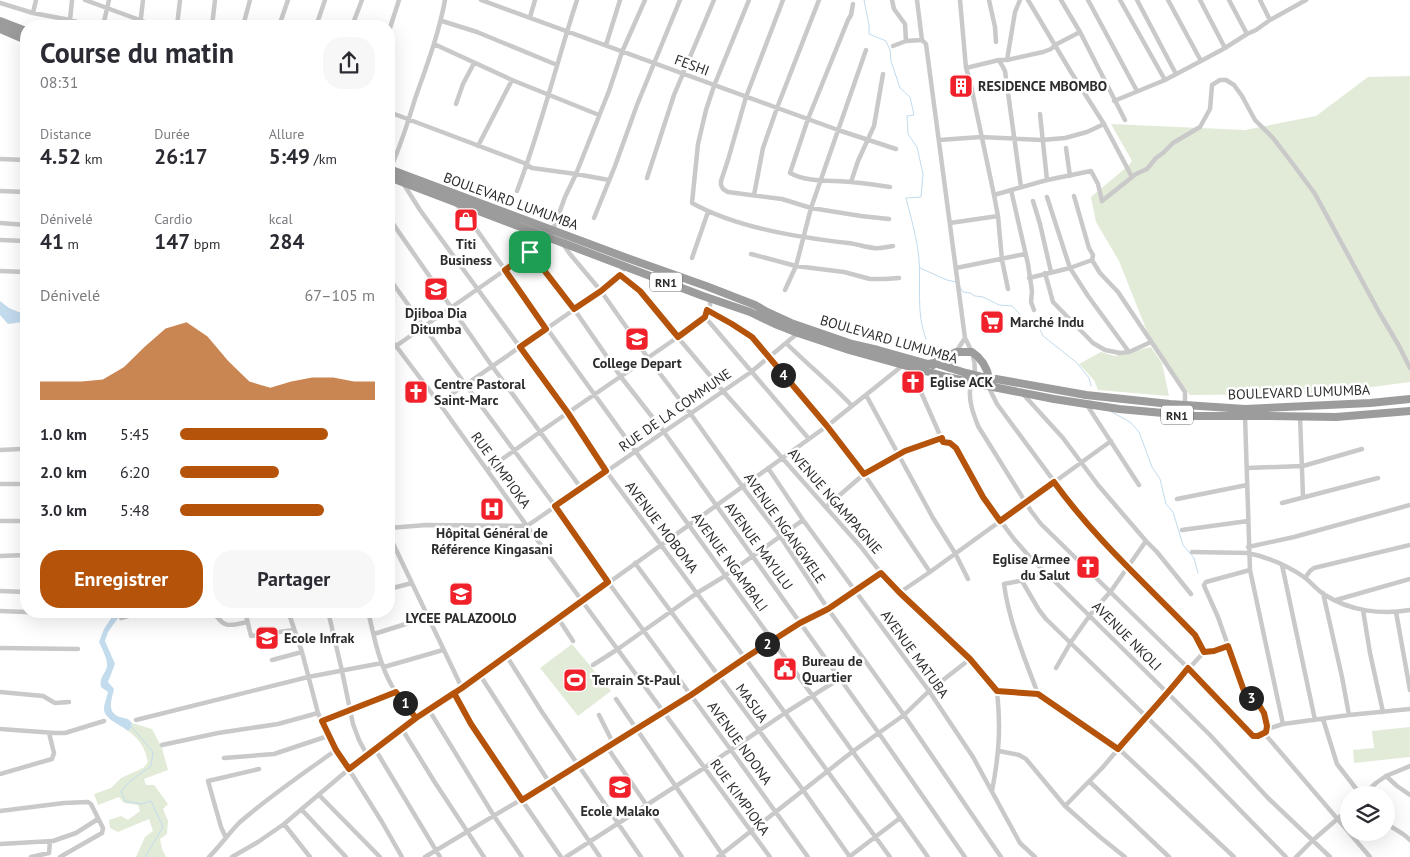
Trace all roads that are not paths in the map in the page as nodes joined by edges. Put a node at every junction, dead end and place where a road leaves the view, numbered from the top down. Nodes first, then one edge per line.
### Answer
1 (36, 0) edge
2 (72, 0) edge
3 (85, 0) edge
4 (109, 0) edge
5 (143, 0) edge
6 (180, 0) edge
7 (214, 0) edge
8 (250, 0) edge
9 (288, 0) edge
10 (325, 0) edge
11 (362, 0) edge
12 (399, 0) edge
13 (445, 0) edge
14 (481, 0) edge
15 (535, 0) edge
16 (577, 0) edge
17 (620, 0) edge
18 (645, 0) edge
19 (680, 0) edge
20 (714, 0) edge
21 (749, 0) edge
22 (783, 0) edge
23 (819, 0) edge
24 (892, 0) edge
25 (917, 0) edge
26 (960, 0) edge
27 (988, 0) edge
28 (1020, 0) edge
29 (1028, 0) edge
30 (1061, 0) edge
31 (1088, 0) edge
32 (1120, 0) edge
33 (1137, 0) edge
34 (1168, 0) edge
35 (1200, 0) edge
36 (1229, 0) edge
37 (1260, 0) edge
38 (1293, 0) edge
39 (1306, 0) edge
40 (493, 2) edge
41 (0, 3) edge
42 (853, 4) dead end
43 (1296, 6) junction
44 (108, 8) junction
45 (33, 13) junction
46 (530, 17) junction
47 (70, 20) joint
48 (105, 20) edge
49 (133, 20) edge
50 (141, 20) edge
51 (178, 20) edge
52 (212, 20) edge
53 (245, 20) edge
54 (281, 20) edge
55 (318, 20) edge
56 (354, 20) edge
57 (393, 20) edge
58 (1270, 20) junction
59 (0, 21) edge
60 (442, 21) junction
61 (0, 29) edge
62 (20, 29) edge
63 (566, 31) junction
64 (1080, 32) junction
65 (1247, 34) junction
66 (20, 37) edge
67 (922, 40) junction
68 (906, 41) junction
69 (996, 42) dead end
70 (434, 44) junction
71 (606, 45) junction
72 (1055, 45) junction
73 (893, 46) dead end
74 (1225, 48) junction
75 (866, 50) dead end
76 (622, 52) junction
77 (1000, 60) junction
78 (1007, 60) junction
79 (1201, 61) junction
80 (474, 63) junction
81 (654, 63) junction
82 (557, 64) junction
83 (966, 68) junction
84 (683, 74) junction
85 (883, 74) dead end
86 (1176, 74) junction
87 (512, 80) junction
88 (1165, 80) junction
89 (714, 86) junction
90 (1137, 91) junction
91 (549, 95) junction
92 (746, 97) junction
93 (1114, 101) junction
94 (456, 104) dead end
95 (777, 108) junction
96 (1040, 114) dead end
97 (395, 115) edge
98 (599, 115) junction
99 (808, 119) junction
100 (408, 120) junction
101 (1124, 120) dead end
102 (1104, 124) junction
103 (838, 130) junction
104 (981, 137) junction
105 (1013, 138) junction
106 (868, 140) junction
107 (939, 140) junction
108 (1042, 140) junction
109 (478, 146) junction
110 (1066, 148) dead end
111 (896, 149) dead end
112 (0, 159) edge
113 (395, 159) edge
114 (20, 160) edge
115 (527, 164) junction
116 (576, 174) junction
117 (395, 175) edge
118 (1070, 176) junction
119 (1132, 177) junction
120 (647, 178) dead end
121 (405, 179) junction
122 (609, 180) junction
123 (1047, 180) junction
124 (821, 181) junction
125 (851, 182) junction
126 (890, 187) dead end
127 (1021, 187) junction
128 (1011, 190) junction
129 (0, 191) edge
130 (517, 191) dead end
131 (20, 192) edge
132 (754, 195) junction
133 (994, 195) junction
134 (1074, 196) dead end
135 (1047, 197) dead end
136 (1033, 201) dead end
137 (454, 202) junction
138 (479, 202) junction
139 (811, 208) junction
140 (476, 211) junction
141 (708, 212) junction
142 (998, 216) junction
143 (594, 218) dead end
144 (889, 219) dead end
145 (0, 223) edge
146 (950, 223) junction
147 (20, 224) edge
148 (395, 227) edge
149 (553, 230) junction
150 (548, 237) junction
151 (802, 238) junction
152 (0, 240) edge
153 (20, 241) edge
154 (562, 242) junction
155 (893, 246) dead end
156 (530, 252) junction
157 (751, 254) dead end
158 (1025, 254) junction
159 (692, 258) dead end
160 (1002, 260) junction
161 (1092, 260) junction
162 (625, 266) junction
163 (796, 266) junction
164 (956, 268) junction
165 (1070, 268) junction
166 (505, 270) junction
167 (0, 271) edge
168 (20, 272) edge
169 (1048, 273) junction
170 (620, 275) junction
171 (899, 278) dead end
172 (1030, 278) junction
173 (706, 286) junction
174 (395, 287) edge
175 (478, 289) junction
176 (1008, 289) dead end
177 (785, 290) dead end
178 (601, 291) junction
179 (707, 297) junction
180 (451, 308) junction
181 (574, 309) junction
182 (707, 310) junction
183 (1034, 310) dead end
184 (705, 317) junction
185 (423, 327) junction
186 (546, 329) junction
187 (800, 330) junction
188 (678, 337) junction
189 (965, 338) junction
190 (1150, 342) junction
191 (786, 343) junction
192 (396, 346) joint
193 (520, 347) junction
194 (956, 352) junction
195 (972, 352) junction
196 (1129, 352) junction
197 (648, 358) junction
198 (768, 358) junction
199 (934, 363) junction
200 (492, 366) junction
201 (903, 366) junction
202 (1410, 368) edge
203 (950, 369) junction
204 (751, 372) junction
205 (931, 373) junction
206 (913, 374) dead end
207 (621, 376) junction
208 (947, 377) junction
209 (973, 378) junction
210 (988, 382) junction
211 (465, 384) junction
212 (723, 391) junction
213 (1021, 392) junction
214 (594, 394) junction
215 (866, 395) junction
216 (1410, 399) edge
217 (439, 403) junction
218 (1086, 404) junction
219 (1185, 405) junction
220 (852, 406) junction
221 (1410, 411) edge
222 (568, 413) junction
223 (690, 413) junction
224 (1245, 416) junction
225 (1300, 416) junction
226 (827, 426) junction
227 (540, 432) junction
228 (664, 432) junction
229 (809, 439) junction
230 (943, 441) junction
231 (1111, 441) junction
232 (20, 449) edge
233 (1362, 449) dead end
234 (0, 450) edge
235 (514, 450) junction
236 (635, 452) junction
237 (898, 455) junction
238 (782, 458) junction
239 (1082, 463) junction
240 (1303, 466) junction
241 (768, 468) junction
242 (1247, 468) junction
243 (487, 470) junction
244 (606, 471) junction
245 (864, 474) junction
246 (1378, 478) dead end
247 (1054, 482) junction
248 (0, 484) edge
249 (20, 484) edge
250 (1139, 485) dead end
251 (1247, 485) junction
252 (742, 486) junction
253 (581, 488) junction
254 (1303, 497) junction
255 (1177, 499) dead end
256 (1025, 503) junction
257 (1282, 503) dead end
258 (1410, 504) edge
259 (555, 506) junction
260 (716, 506) junction
261 (826, 507) junction
262 (803, 520) junction
263 (0, 521) edge
264 (20, 521) edge
265 (1000, 521) junction
266 (1248, 521) junction
267 (689, 524) junction
268 (528, 526) junction
269 (395, 527) edge
270 (1182, 530) dead end
271 (780, 536) junction
272 (1146, 541) junction
273 (661, 544) junction
274 (1410, 545) edge
275 (1248, 547) junction
276 (395, 548) edge
277 (1192, 552) dead end
278 (955, 553) junction
279 (1248, 553) junction
280 (0, 556) edge
281 (20, 556) edge
282 (752, 556) junction
283 (635, 563) junction
284 (1282, 565) junction
285 (1128, 567) junction
286 (1250, 570) junction
287 (930, 572) junction
288 (1045, 572) junction
289 (881, 573) junction
290 (725, 576) junction
291 (1305, 578) junction
292 (968, 579) dead end
293 (1410, 579) edge
294 (1022, 581) junction
295 (608, 582) junction
296 (412, 583) junction
297 (395, 588) edge
298 (856, 590) junction
299 (0, 591) edge
300 (1111, 591) junction
301 (20, 592) edge
302 (899, 592) junction
303 (697, 593) junction
304 (1323, 593) junction
305 (1191, 594) dead end
306 (583, 600) junction
307 (1335, 600) junction
308 (828, 609) junction
309 (1363, 610) junction
310 (1410, 610) edge
311 (0, 611) edge
312 (20, 612) edge
313 (671, 612) junction
314 (1396, 612) junction
315 (1090, 616) junction
316 (428, 617) junction
317 (218, 618) edge
318 (246, 618) edge
319 (290, 618) edge
320 (330, 618) edge
321 (370, 618) edge
322 (558, 618) junction
323 (247, 622) junction
324 (800, 623) junction
325 (294, 630) junction
326 (644, 630) junction
327 (374, 634) junction
328 (773, 640) junction
329 (573, 641) dead end
330 (1071, 642) junction
331 (1228, 646) junction
332 (0, 648) edge
333 (78, 649) dead end
334 (618, 649) junction
335 (443, 650) junction
336 (302, 652) junction
337 (1204, 652) junction
338 (506, 655) junction
339 (745, 658) junction
340 (970, 659) junction
341 (272, 660) dead end
342 (593, 664) dead end
343 (383, 665) junction
344 (1056, 668) dead end
345 (1188, 668) junction
346 (342, 671) junction
347 (480, 675) junction
348 (720, 676) junction
349 (308, 677) junction
350 (839, 679) junction
351 (462, 688) junction
352 (1410, 690) edge
353 (929, 691) junction
354 (997, 691) junction
355 (0, 692) edge
356 (396, 692) junction
357 (454, 693) junction
358 (1168, 693) junction
359 (1038, 694) junction
360 (691, 695) junction
361 (812, 696) junction
362 (616, 699) dead end
363 (70, 702) dead end
364 (1410, 709) edge
365 (350, 710) junction
366 (429, 710) junction
367 (664, 712) junction
368 (1383, 712) junction
369 (318, 713) junction
370 (785, 713) junction
371 (599, 715) dead end
372 (904, 715) junction
373 (1349, 715) junction
374 (1146, 716) junction
375 (416, 718) junction
376 (1323, 719) junction
377 (136, 720) dead end
378 (1316, 720) junction
379 (104, 721) dead end
380 (322, 721) junction
381 (1283, 724) junction
382 (0, 729) edge
383 (402, 729) junction
384 (636, 729) junction
385 (759, 731) junction
386 (1266, 731) junction
387 (878, 732) junction
388 (49, 733) junction
389 (328, 736) junction
390 (613, 743) junction
391 (162, 745) dead end
392 (607, 747) junction
393 (375, 749) junction
394 (1118, 749) junction
395 (336, 750) junction
396 (732, 750) junction
397 (999, 751) junction
398 (852, 752) junction
399 (367, 755) junction
400 (224, 758) dead end
401 (578, 764) junction
402 (1410, 766) edge
403 (704, 768) junction
404 (259, 769) dead end
405 (349, 769) junction
406 (828, 772) junction
407 (0, 774) edge
408 (1386, 776) junction
409 (549, 782) junction
410 (1090, 782) junction
411 (676, 786) junction
412 (1355, 786) edge
413 (1372, 786) edge
414 (803, 790) junction
415 (992, 791) junction
416 (1410, 794) edge
417 (319, 795) junction
418 (522, 800) junction
419 (647, 805) junction
420 (1066, 806) junction
421 (302, 810) junction
422 (0, 811) edge
423 (776, 812) junction
424 (494, 816) junction
425 (900, 818) junction
426 (98, 819) junction
427 (1338, 820) junction
428 (284, 824) junction
429 (618, 824) junction
430 (1395, 829) edge
431 (466, 831) junction
432 (751, 832) junction
433 (875, 836) junction
434 (226, 838) junction
435 (1313, 840) junction
436 (1410, 840) edge
437 (50, 841) junction
438 (589, 841) junction
439 (0, 844) edge
440 (436, 850) junction
441 (721, 856) edge
442 (31, 857) edge
443 (60, 857) edge
444 (209, 857) edge
445 (232, 857) edge
446 (310, 857) edge
447 (346, 857) edge
448 (380, 857) edge
449 (402, 857) edge
450 (424, 857) edge
451 (440, 857) edge
452 (484, 857) edge
453 (522, 857) edge
454 (560, 857) edge
455 (566, 857) edge
456 (600, 857) edge
457 (641, 857) edge
458 (682, 857) edge
459 (770, 857) edge
460 (808, 857) edge
461 (850, 857) edge
462 (890, 857) edge
463 (928, 857) edge
464 (965, 857) edge
465 (1000, 857) edge
466 (1035, 857) edge
467 (1126, 857) edge
468 (1169, 857) edge
469 (1234, 857) edge
470 (1286, 857) edge
471 (1296, 857) edge
472 (1330, 857) edge
473 (1370, 857) edge

1 - 45 street
2 - 47 street
3 - 44 street
4 - 44 street
5 - 50 street
6 - 51 street
7 - 52 street
8 - 53 street
9 - 54 street
10 - 55 street
11 - 56 street
12 - 57 street
13 - 60 street
14 - 40 street, FESHI
15 - 46 street
16 - 63 street
17 - 71 street
18 - 76 street
19 - 81 street
20 - 84 street
21 - 89 street
22 - 92 street
23 - 95 street
24 - 68 street
25 - 67 street
26 - 83 street
27 - 69 street
28 - 78 street
29 - 72 street
30 - 64 street
31 - 90 street
32 - 88 street
33 - 86 street
34 - 79 street
35 - 74 street
36 - 65 street
37 - 58 street
38 - 43 street
39 - 43 street
40 - 46 street, FESHI
41 - 45 street
42 - 99 street
43 - 58 street
44 - 48 street
44 - 49 street
45 - 47 street
46 - 63 street, FESHI
58 - 65 street
59 - 62 highway
60 - 70 street
60 - 82 street
61 - 66 highway
63 - 71 street, FESHI
63 - 82 street
64 - 72 street
64 - 93 street
65 - 74 street
67 - 68 street
67 - 107 street
68 - 73 street
70 - 80 street
70 - 100 street
71 - 76 street, FESHI
72 - 78 street
72 - 102 street
74 - 79 street
75 - 103 street
76 - 81 street, FESHI
76 - 98 street
77 - 78 street
77 - 83 street
77 - 105 street
79 - 86 street
80 - 87 street
80 - 94 street
81 - 84 street, FESHI
81 - 122 street
82 - 91 street
83 - 104 street
84 - 89 street, FESHI
84 - 120 street
85 - 106 street
86 - 88 street
87 - 91 street
87 - 109 street
88 - 90 street
89 - 92 street, FESHI
89 - 141 street
90 - 93 street
91 - 98 street
91 - 115 street
92 - 95 street, FESHI
92 - 132 street
93 - 101 street
95 - 99 street, FESHI
95 - 132 street
96 - 108 street
97 - 100 street
98 - 116 street
99 - 103 street, FESHI
99 - 124 street
100 - 109 street
100 - 113 street
102 - 108 street
102 - 119 street
103 - 106 street, FESHI
103 - 124 street
104 - 105 street
104 - 107 street
104 - 133 street
105 - 108 street
105 - 127 street
106 - 111 street, FESHI
106 - 125 street
107 - 146 street
108 - 123 street
109 - 115 street
110 - 118 street
112 - 114 street
115 - 116 street
115 - 130 street
116 - 122 street
116 - 149 street
117 - 121 highway, BOULEVARD LUMUMBA / RN1
118 - 119 street
118 - 123 street
119 - 202 street
121 - 137 highway, BOULEVARD LUMUMBA / RN1
121 - 138 highway, BOULEVARD LUMUMBA / RN1
121 - 175 street, AVENUE MOBOMA
122 - 143 street
123 - 127 street
124 - 125 street
124 - 139 street
125 - 126 street
127 - 128 street
128 - 133 street
128 - 158 street
129 - 131 street
132 - 139 street
133 - 142 street
134 - 161 street
135 - 165 street
136 - 169 street
137 - 140 highway, BOULEVARD LUMUMBA / RN1
137 - 166 street, AVENUE NGAMBALI
138 - 140 highway
138 - 149 highway, BOULEVARD LUMUMBA / RN1
139 - 144 street
139 - 151 street
140 - 150 highway, BOULEVARD LUMUMBA / RN1
141 - 151 street
141 - 159 street
142 - 146 street
142 - 160 street
145 - 147 street
146 - 164 street
148 - 180 street
149 - 150 street
149 - 173 highway, BOULEVARD LUMUMBA / RN1
150 - 154 highway, BOULEVARD LUMUMBA / RN1
150 - 156 street
151 - 155 street
151 - 163 street
152 - 153 street
154 - 162 highway, BOULEVARD LUMUMBA / RN1
154 - 178 street, AVENUE NGANGWELE
156 - 166 street
156 - 181 street, AVENUE MAYULU
157 - 163 street
158 - 160 street
158 - 172 street
160 - 164 street
160 - 176 street
161 - 165 street
161 - 190 street
162 - 170 street
162 - 179 highway, BOULEVARD LUMUMBA / RN1
163 - 171 street
163 - 177 street
164 - 189 street
165 - 169 street
165 - 196 street
166 - 175 street
166 - 186 street, AVENUE NGAMBALI
167 - 168 street
169 - 172 street
169 - 196 street
170 - 178 street
170 - 188 street, AVENUE NGAMPAGNIE
172 - 183 street
173 - 179 highway
173 - 187 highway, BOULEVARD LUMUMBA / RN1
174 - 185 street, AVENUE NDONA
175 - 180 street
175 - 193 street, AVENUE MOBOMA
178 - 181 street
178 - 197 street, AVENUE NGANGWELE
179 - 182 street
179 - 187 highway, BOULEVARD LUMUMBA / RN1
180 - 185 street
180 - 200 street
181 - 186 street
181 - 207 street, AVENUE MAYULU
182 - 184 street
182 - 198 street
184 - 188 street
184 - 204 street
185 - 192 street
185 - 211 street, AVENUE NDONA
186 - 193 street
186 - 214 street, AVENUE NGAMBALI
187 - 191 street, RUE DE LA COMMUNE
187 - 199 highway, BOULEVARD LUMUMBA / RN1
187 - 201 highway, BOULEVARD LUMUMBA / RN1
188 - 197 street
188 - 212 street, AVENUE NGAMPAGNIE
189 - 194 street
189 - 195 street
190 - 196 street
190 - 219 street
191 - 198 street, RUE DE LA COMMUNE
191 - 220 street
192 - 217 street, RUE KIMPIOKA
193 - 200 street
193 - 222 street, AVENUE MOBOMA
194 - 195 highway
194 - 199 highway
194 - 203 street
195 - 209 street
195 - 210 highway
197 - 207 street
197 - 223 street, AVENUE NGANGWELE
198 - 204 street, RUE DE LA COMMUNE
198 - 226 street
199 - 203 highway, BOULEVARD LUMUMBA / RN1
199 - 205 highway
200 - 211 street
200 - 227 street
201 - 205 highway, BOULEVARD LUMUMBA / RN1
201 - 215 street
203 - 208 street
203 - 209 highway, BOULEVARD LUMUMBA / RN1
204 - 212 street, RUE DE LA COMMUNE
204 - 229 street
205 - 208 highway, BOULEVARD LUMUMBA / RN1
206 - 230 street, AVENUE NKOLI
207 - 214 street
207 - 228 street, AVENUE MAYULU
208 - 209 highway, BOULEVARD LUMUMBA / RN1
209 - 210 highway, BOULEVARD LUMUMBA / RN1
209 - 256 street
210 - 213 highway, BOULEVARD LUMUMBA / RN1
210 - 219 highway, BOULEVARD LUMUMBA / RN1
210 - 247 street
211 - 217 street
211 - 235 street, AVENUE NDONA
212 - 223 street, RUE DE LA COMMUNE
212 - 238 street, AVENUE NGAMPAGNIE
213 - 218 highway, BOULEVARD LUMUMBA / RN1
213 - 239 street
214 - 222 street
214 - 236 street, AVENUE NGAMBALI
215 - 220 street
215 - 237 street
216 - 219 highway, BOULEVARD LUMUMBA / RN1
217 - 243 street, RUE KIMPIOKA
218 - 224 highway, BOULEVARD LUMUMBA / RN1
218 - 231 street
220 - 226 street
221 - 225 highway, BOULEVARD LUMUMBA / RN1
222 - 227 street
222 - 244 street, AVENUE MOBOMA
223 - 228 street, RUE DE LA COMMUNE
223 - 252 street, AVENUE NGANGWELE
224 - 225 highway, BOULEVARD LUMUMBA / RN1
224 - 242 street
225 - 240 street
226 - 229 street
226 - 245 street
227 - 235 street
227 - 253 street
228 - 236 street, RUE DE LA COMMUNE
228 - 260 street, AVENUE MAYULU
229 - 238 street
230 - 237 street
230 - 265 street, AVENUE NKOLI
231 - 239 street
231 - 250 street
232 - 234 street
233 - 240 street
235 - 243 street
235 - 259 street, AVENUE NDONA
236 - 244 street, RUE DE LA COMMUNE
236 - 267 street, AVENUE NGAMBALI
237 - 245 street
237 - 278 street
238 - 241 street
238 - 261 street, AVENUE NGAMPAGNIE
239 - 247 street
239 - 272 street
240 - 242 street
240 - 254 street
241 - 252 street
241 - 262 street, AVENUE MATUBA
242 - 251 street
243 - 268 street, RUE KIMPIOKA
244 - 253 street, RUE DE LA COMMUNE
244 - 273 street, AVENUE MOBOMA
245 - 261 street
245 - 287 street
246 - 254 street
247 - 256 street
247 - 285 street
248 - 249 street
251 - 255 street
251 - 266 street
252 - 260 street
252 - 271 street, AVENUE NGANGWELE
253 - 259 street, RUE DE LA COMMUNE
254 - 257 street
256 - 265 street
256 - 300 street
258 - 275 street
259 - 268 street, RUE DE LA COMMUNE
259 - 295 street, AVENUE NDONA
260 - 267 street
260 - 282 street, AVENUE MAYULU
261 - 289 street, AVENUE NGAMPAGNIE
262 - 271 street
262 - 298 street, AVENUE MATUBA
263 - 264 street
265 - 278 street
265 - 288 street, AVENUE NKOLI
266 - 270 street
266 - 275 street
267 - 273 street
267 - 290 street, AVENUE NGAMBALI
268 - 269 street
268 - 306 street, RUE KIMPIOKA
271 - 282 street
271 - 308 street, AVENUE NGANGWELE
272 - 285 street
272 - 305 street
273 - 283 street
273 - 303 street, AVENUE MOBOMA
274 - 291 street
275 - 279 street
276 - 296 street
277 - 279 street
278 - 287 street
278 - 292 street
279 - 284 street
279 - 286 street
280 - 281 street
282 - 290 street
282 - 324 street, AVENUE MAYULU
283 - 295 street
283 - 313 street, MASUA
284 - 291 street
284 - 378 street
285 - 300 street
285 - 337 street
286 - 331 street
286 - 381 street
287 - 302 street
288 - 294 street
288 - 315 street, AVENUE NKOLI
289 - 298 street
289 - 302 street, AVENUE NGAMPAGNIE
290 - 303 street
290 - 328 street, AVENUE NGAMBALI
291 - 304 street
293 - 307 street
294 - 330 street
294 - 359 street
295 - 306 street
295 - 326 street, AVENUE NDONA
296 - 297 street
296 - 316 street
298 - 308 street
298 - 353 street, AVENUE MATUBA
299 - 301 street
300 - 315 street
300 - 345 street
302 - 340 street, AVENUE NGAMPAGNIE
303 - 313 street
303 - 339 street, AVENUE MOBOMA
304 - 307 street
304 - 373 street
306 - 322 street
306 - 334 street, RUE KIMPIOKA
307 - 309 street
308 - 324 street
308 - 372 street, AVENUE NGANGWELE
309 - 314 street
309 - 368 street
310 - 314 street
311 - 312 street
313 - 326 street
313 - 348 street, MASUA
314 - 352 street
315 - 330 street
315 - 358 street, AVENUE NKOLI
316 - 327 street
316 - 335 street
317 - 323 street
318 - 323 street
319 - 325 street
320 - 346 street
321 - 327 street
322 - 329 street
322 - 338 street
323 - 325 street
324 - 328 street
324 - 350 street, AVENUE MAYULU
325 - 336 street
326 - 334 street
326 - 360 street, AVENUE NDONA
327 - 343 street
328 - 339 street
328 - 361 street, AVENUE NGAMBALI
330 - 344 street
330 - 374 street
331 - 337 street
331 - 386 street
332 - 333 street
334 - 342 street
334 - 367 street, RUE KIMPIOKA
335 - 343 street
335 - 351 street
336 - 341 street
336 - 349 street
337 - 345 street
338 - 347 street
338 - 401 street
339 - 348 street
339 - 370 street, AVENUE MOBOMA
340 - 353 street
340 - 354 street, AVENUE NGAMPAGNIE
343 - 346 street
343 - 356 street
345 - 358 street
345 - 386 street
346 - 349 street
346 - 365 street
347 - 351 street
347 - 409 street
348 - 360 street
348 - 385 street, MASUA
349 - 369 street
349 - 377 street
350 - 361 street
350 - 387 street, AVENUE MAYULU
351 - 357 street
353 - 372 street
353 - 415 street, AVENUE MATUBA
354 - 359 street
354 - 397 street
355 - 363 street
356 - 365 street
356 - 375 street
357 - 366 street
357 - 418 street
358 - 374 street
358 - 435 street, AVENUE NKOLI
359 - 394 street
360 - 367 street
360 - 396 street, AVENUE NDONA
361 - 370 street
361 - 398 street, AVENUE NGAMBALI
362 - 384 street
364 - 368 street
365 - 380 street
365 - 399 street
366 - 375 street
366 - 424 street
367 - 384 street
367 - 403 street, RUE KIMPIOKA
368 - 373 street
369 - 380 street
369 - 391 street
370 - 385 street
370 - 406 street, AVENUE MOBOMA
371 - 390 street
372 - 387 street
372 - 465 street, AVENUE NGANGWELE
373 - 376 street
374 - 394 street
374 - 470 street
375 - 383 street
376 - 378 street
376 - 412 street
378 - 381 street
379 - 388 street
380 - 389 street
381 - 386 street
382 - 388 street
383 - 393 street
383 - 431 street
384 - 390 street
384 - 411 street
385 - 396 street
385 - 414 street, MASUA
386 - 427 street
387 - 398 street
387 - 464 street, AVENUE MAYULU
388 - 407 street
389 - 395 street
389 - 400 street
390 - 392 street
392 - 401 street
392 - 419 street
393 - 399 street
393 - 440 street
394 - 410 street
394 - 469 street
395 - 405 street
395 - 434 street
396 - 403 street
396 - 423 street, AVENUE NDONA
397 - 415 street
397 - 420 street
398 - 406 street
398 - 425 street, AVENUE NGAMBALI
399 - 405 street
401 - 409 street
401 - 429 street
402 - 408 street
403 - 411 street
403 - 432 street, RUE KIMPIOKA
404 - 434 street
405 - 417 street
405 - 449 street
406 - 414 street
406 - 433 street, AVENUE MOBOMA
408 - 413 street
408 - 416 street
409 - 418 street
409 - 438 street
410 - 420 street
410 - 468 street
411 - 419 street
411 - 441 street
414 - 423 street
414 - 461 street, MASUA
415 - 466 street, AVENUE MATUBA
417 - 421 street
417 - 448 street
418 - 424 street
418 - 454 street
419 - 429 street
419 - 458 street
420 - 467 street
421 - 428 street
421 - 447 street
422 - 426 street
423 - 432 street
423 - 460 street, AVENUE NDONA
424 - 431 street
424 - 453 street
425 - 433 street
425 - 463 street, AVENUE NGAMBALI
426 - 437 street
426 - 443 street
427 - 435 street
427 - 473 street
428 - 445 street
428 - 446 street
429 - 438 street
429 - 457 street
430 - 436 street
431 - 440 street
431 - 452 street
432 - 441 street
432 - 459 street, RUE KIMPIOKA
433 - 461 street
433 - 462 street, AVENUE MOBOMA
434 - 444 street
435 - 471 street
435 - 472 street, AVENUE NKOLI
437 - 439 street
437 - 442 street
438 - 455 street
438 - 456 street
440 - 450 street
440 - 451 street

